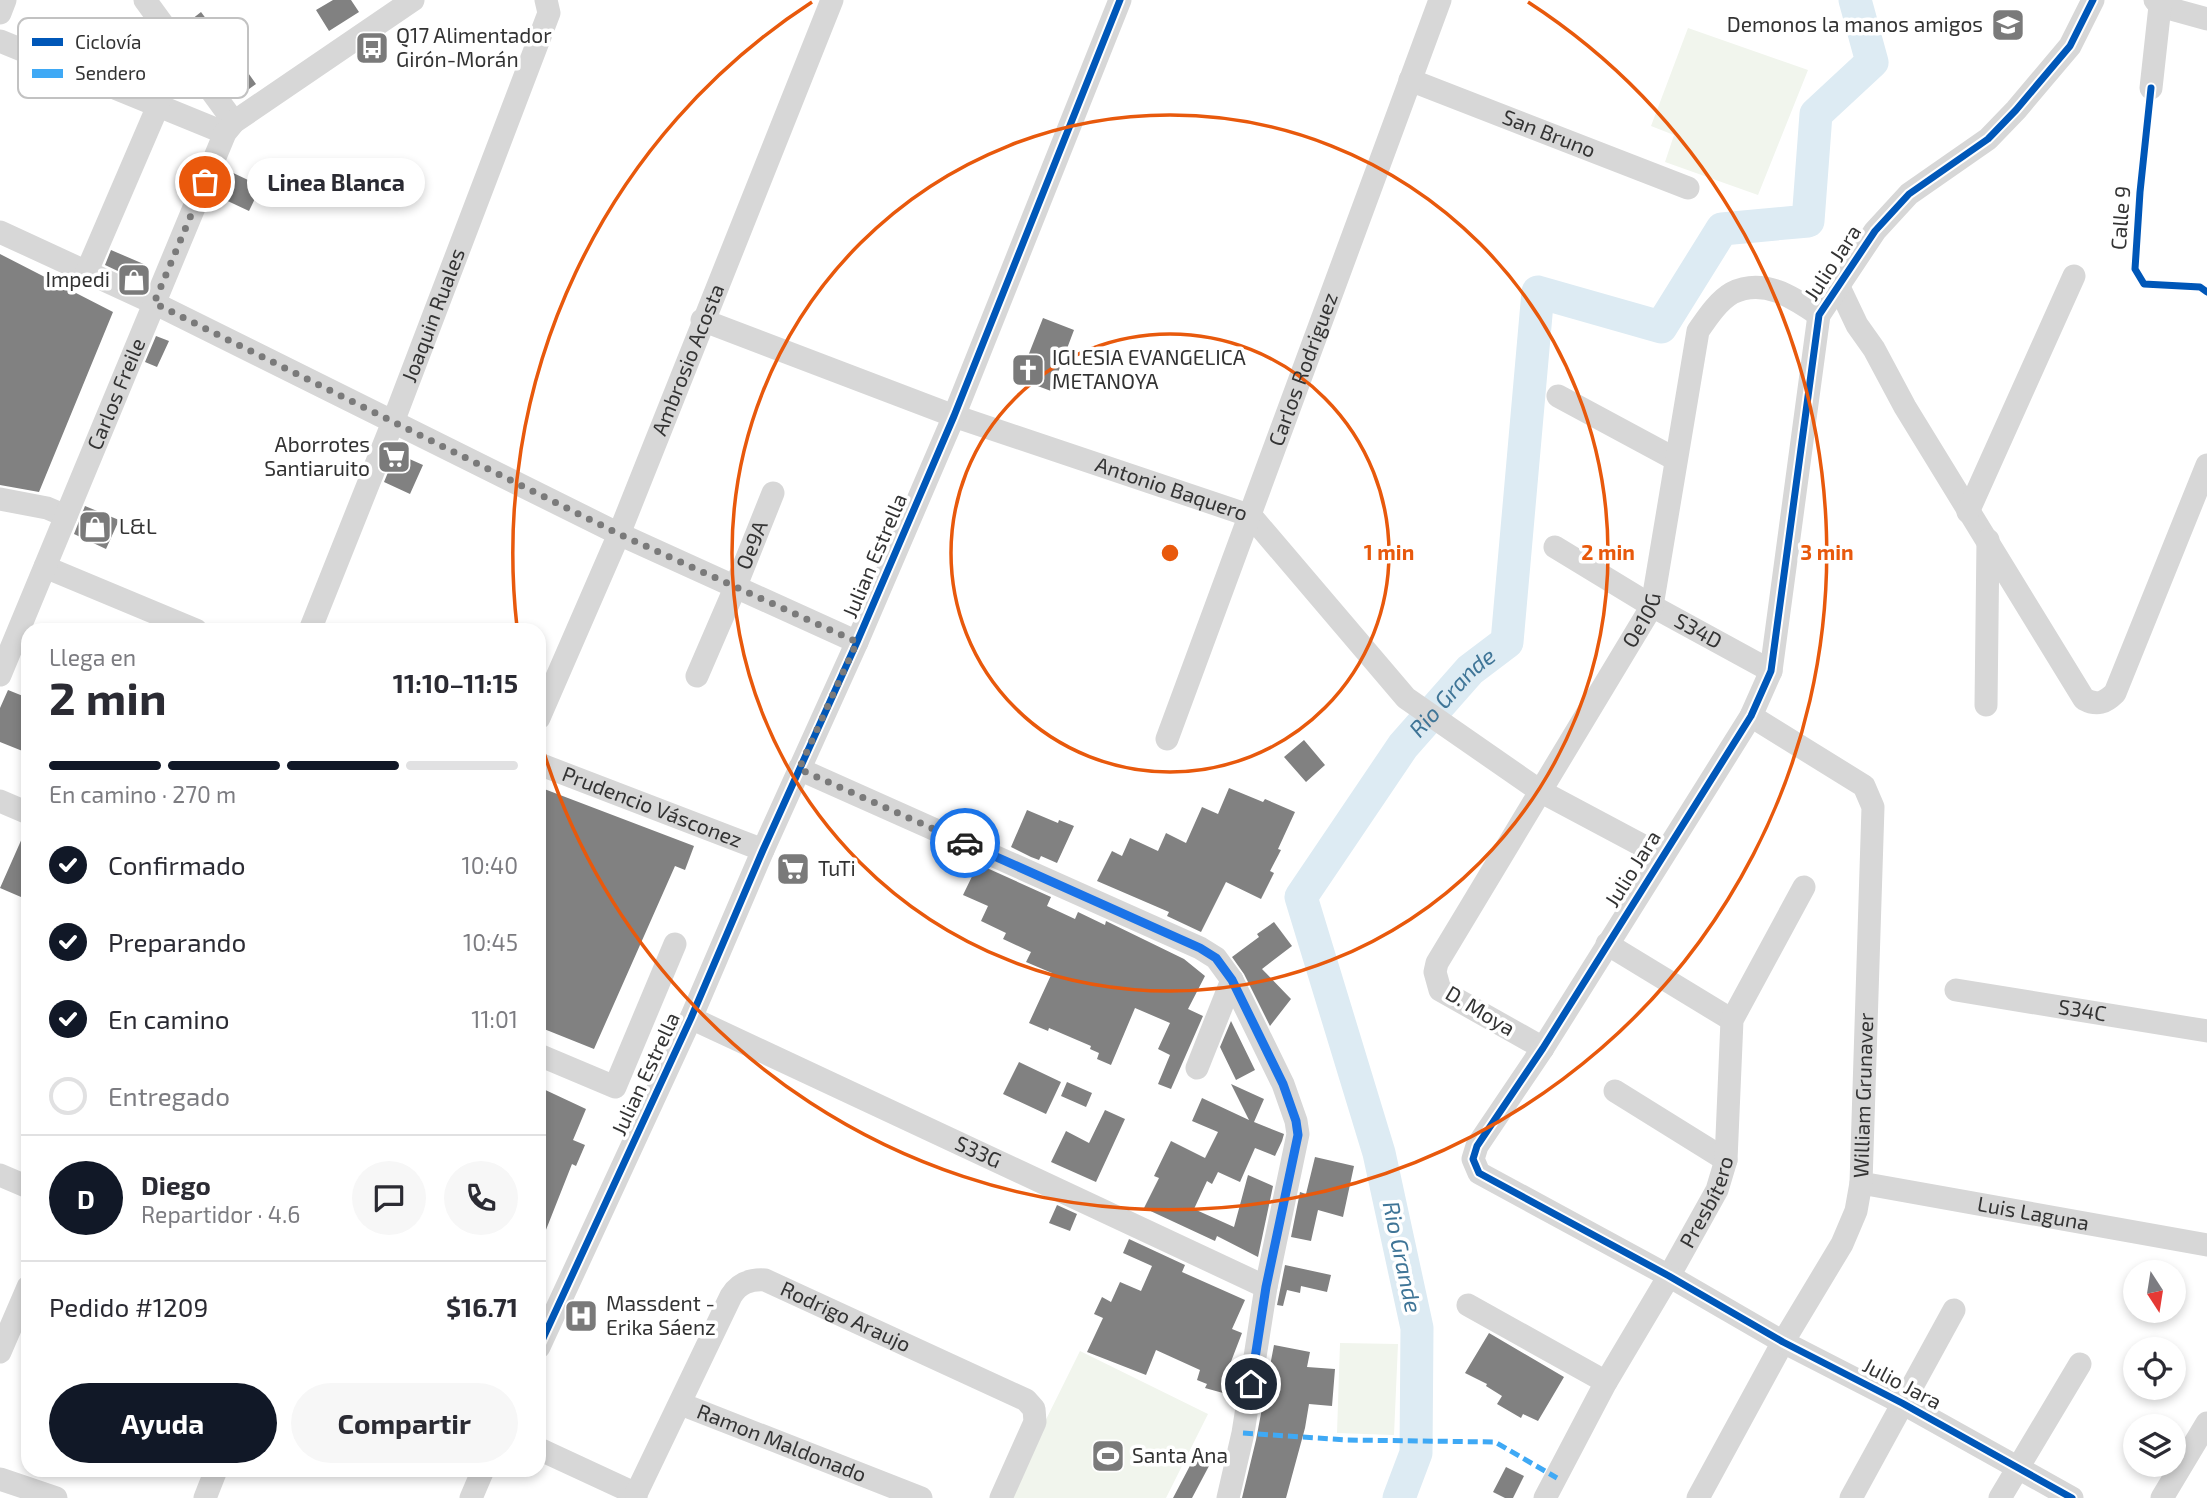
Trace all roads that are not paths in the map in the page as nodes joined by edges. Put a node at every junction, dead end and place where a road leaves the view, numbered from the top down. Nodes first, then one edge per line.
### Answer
1 (5, 0) edge
2 (145, 0) edge
3 (413, 0) edge
4 (546, 0) edge
5 (832, 0) edge
6 (1120, 0) edge
7 (1440, 0) edge
8 (2093, 0) edge
9 (2157, 3) edge
10 (0, 13) edge
11 (157, 18) edge
12 (2207, 19) edge
13 (0, 41) edge
14 (18, 48) edge
15 (1410, 80) junction
16 (2151, 88) dead end
17 (139, 98) edge
18 (210, 98) edge
19 (158, 106) junction
20 (230, 128) junction
21 (1688, 188) dead end
22 (0, 232) edge
23 (87, 271) junction
24 (2074, 276) dead end
25 (1838, 285) junction
26 (154, 303) junction
27 (1819, 315) junction
28 (702, 320) junction
29 (1558, 396) dead end
30 (954, 416) junction
31 (393, 422) junction
32 (1675, 459) junction
33 (2207, 465) edge
34 (773, 493) dead end
35 (0, 499) edge
36 (1968, 512) junction
37 (66, 516) junction
38 (1251, 516) junction
39 (619, 534) junction
40 (1988, 540) junction
41 (1555, 547) dead end
42 (45, 567) junction
43 (735, 588) junction
44 (1652, 606) junction
45 (22, 623) edge
46 (178, 623) edge
47 (313, 623) edge
48 (21, 625) edge
49 (857, 642) junction
50 (1771, 671) junction
51 (0, 675) edge
52 (697, 676) dead end
53 (546, 702) edge
54 (1986, 705) dead end
55 (1751, 716) junction
56 (1167, 739) dead end
57 (546, 767) edge
58 (799, 769) junction
59 (1540, 791) junction
60 (0, 801) edge
61 (21, 810) edge
62 (763, 850) junction
63 (1661, 856) junction
64 (1804, 887) dead end
65 (675, 944) dead end
66 (1607, 944) junction
67 (1437, 963) joint
68 (1232, 980) junction
69 (1956, 990) dead end
70 (691, 1018) junction
71 (1732, 1020) junction
72 (2207, 1031) edge
73 (1543, 1048) junction
74 (546, 1058) edge
75 (1197, 1068) dead end
76 (615, 1087) junction
77 (1615, 1091) dead end
78 (652, 1104) junction
79 (1726, 1160) junction
80 (0, 1175) edge
81 (1861, 1183) junction
82 (21, 1184) edge
83 (2207, 1245) edge
84 (1669, 1276) junction
85 (1266, 1287) junction
86 (21, 1303) edge
87 (1468, 1306) dead end
88 (1954, 1310) dead end
89 (546, 1333) edge
90 (1783, 1342) junction
91 (0, 1352) edge
92 (2080, 1363) dead end
93 (1606, 1382) junction
94 (1902, 1403) junction
95 (681, 1404) junction
96 (2207, 1423) edge
97 (546, 1452) edge
98 (2017, 1468) junction
99 (213, 1477) edge
100 (480, 1477) edge
101 (0, 1479) edge
102 (2173, 1495) edge
103 (636, 1496) edge
104 (56, 1498) edge
105 (205, 1498) edge
106 (471, 1498) edge
107 (921, 1498) edge
108 (1001, 1498) edge
109 (1228, 1498) edge
110 (1545, 1498) edge
111 (1698, 1498) edge
112 (1851, 1498) edge
113 (2000, 1498) edge
114 (2072, 1498) edge

1 - 10 street
2 - 11 street
3 - 20 street
4 - 31 street, Joaquin Ruales
5 - 28 street, Ambrosio Acosta
6 - 30 street, Julian Estrella
7 - 15 street, Carlos Rodriguez
8 - 25 street, Julio Jara
9 - 12 street
9 - 16 street
13 - 14 street
15 - 21 street, San Bruno
15 - 38 street, Carlos Rodriguez
17 - 19 street
18 - 20 street
19 - 20 street
19 - 23 street
20 - 26 street, Carlos Freile
22 - 23 street
23 - 26 street
24 - 36 street
25 - 27 street, Julio Jara
25 - 36 street
26 - 31 street
26 - 37 street, Carlos Freile
27 - 32 street, Oe10G
27 - 50 street, Julio Jara
28 - 30 street, Antonio Baquero
28 - 39 street, Ambrosio Acosta
29 - 32 street
30 - 38 street, Antonio Baquero
30 - 49 street, Julian Estrella
31 - 39 street
31 - 47 street, Joaquin Ruales
32 - 44 street, Oe10G
33 - 40 street
34 - 43 street, Oe9A
35 - 37 street
36 - 40 street
37 - 42 street, Carlos Freile
38 - 56 street, Carlos Rodriguez
38 - 59 street, Antonio Baquero
39 - 43 street
39 - 53 street, Ambrosio Acosta
40 - 54 street
41 - 44 street, S34D
42 - 45 street, Carlos Freile
42 - 46 street
43 - 49 street
43 - 52 street, Oe9A
44 - 50 street, S34D
44 - 59 street, Oe10G
48 - 51 street, Carlos Freile
49 - 58 street, Julian Estrella
50 - 55 street, Julio Jara
55 - 63 street, Julio Jara
55 - 81 street, William Grunaver
57 - 62 street, Prudencio Vásconez
58 - 62 street, Julian Estrella
58 - 68 street
59 - 63 street, Antonio Baquero
59 - 67 street, Oe10G
60 - 61 street
62 - 70 street, Julian Estrella
63 - 66 street, Julio Jara
64 - 71 street, Presbítero
65 - 76 street
66 - 71 street
66 - 73 street, Julio Jara
67 - 73 street, D. Moya
68 - 75 street
68 - 85 street
69 - 72 street, S34C
70 - 78 street, Julian Estrella
70 - 85 street, S33G
71 - 79 street, Presbítero
73 - 84 street, Julio Jara
74 - 76 street
76 - 78 street
77 - 79 street
78 - 89 street, Julian Estrella
79 - 84 street, Presbítero
80 - 82 street
81 - 83 street, Luis Laguna
81 - 90 street, William Grunaver
84 - 90 street, Julio Jara
84 - 93 street, Presbítero
85 - 109 street
86 - 91 street
87 - 93 street
88 - 94 street
90 - 94 street, Julio Jara
90 - 111 street, William Grunaver
92 - 98 street
93 - 110 street, Presbítero
94 - 98 street, Julio Jara
94 - 112 street
95 - 103 street, Rodrigo Araujo
95 - 107 street, Ramon Maldonado
95 - 108 street, Rodrigo Araujo
96 - 102 street
97 - 103 street
98 - 113 street
98 - 114 street, Julio Jara
99 - 105 street
100 - 106 street
101 - 104 street

